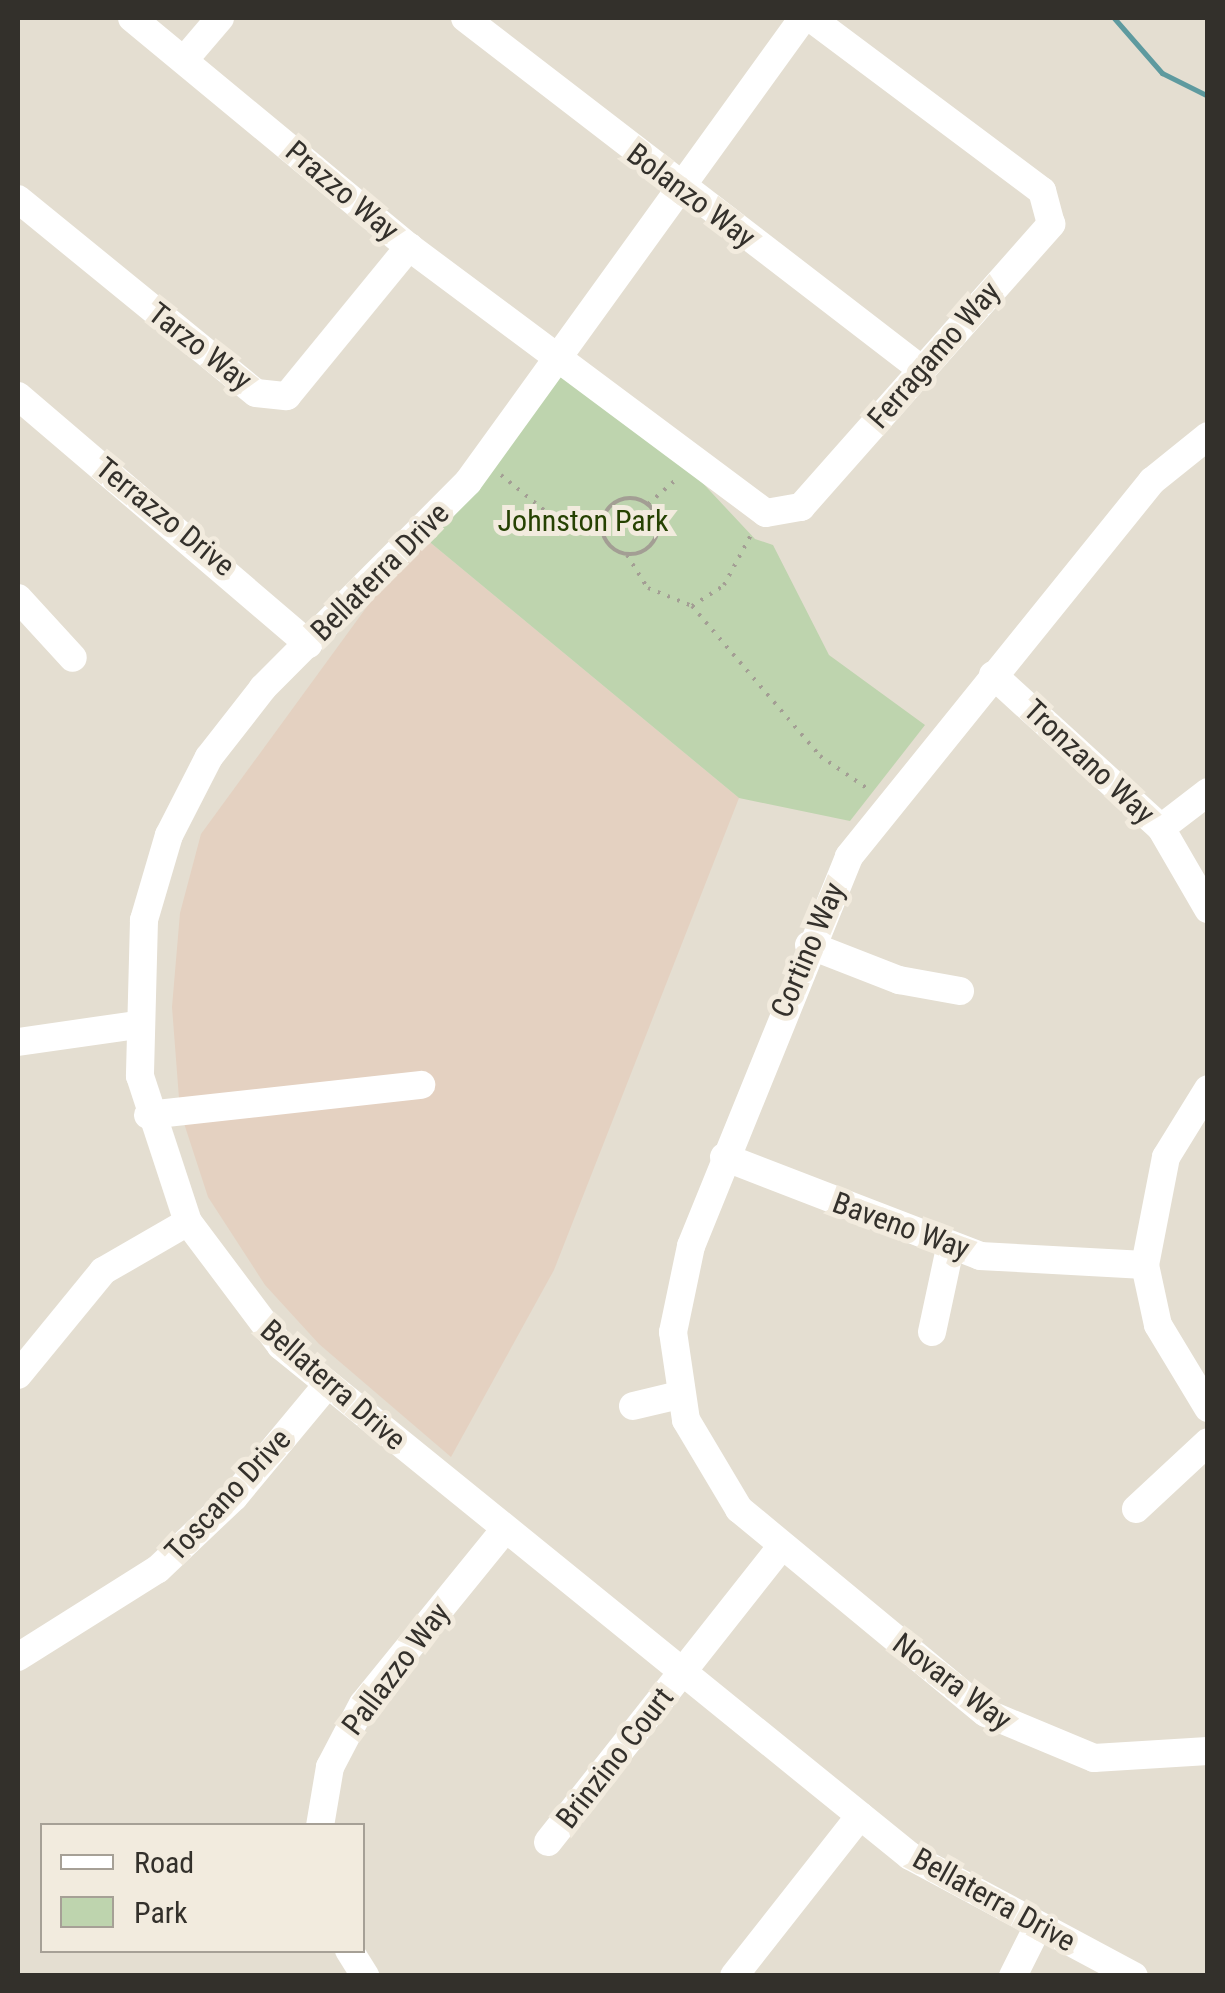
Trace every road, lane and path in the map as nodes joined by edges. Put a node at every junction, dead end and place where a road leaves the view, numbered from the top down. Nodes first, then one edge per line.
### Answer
1 (132, 18) edge
2 (220, 18) edge
3 (465, 18) edge
4 (803, 18) edge
5 (812, 18) edge
6 (186, 59) junction
7 (679, 186) junction
8 (18, 201) edge
9 (409, 247) junction
10 (558, 358) junction
11 (921, 369) junction
12 (18, 396) edge
13 (1208, 436) edge
14 (694, 459) junction
15 (482, 462) junction
16 (648, 504) junction
17 (766, 513) junction
18 (602, 534) junction
19 (627, 555) junction
20 (18, 598) edge
21 (692, 606) junction
22 (308, 644) junction
23 (72, 658) dead end
24 (993, 674) junction
25 (1208, 792) edge
26 (888, 801) junction
27 (1161, 828) junction
28 (1208, 908) edge
29 (808, 945) junction
30 (960, 991) dead end
31 (136, 1024) junction
32 (18, 1042) edge
33 (422, 1086) dead end
34 (1208, 1089) edge
35 (148, 1115) junction
36 (724, 1157) junction
37 (188, 1222) junction
38 (950, 1248) junction
39 (1145, 1264) junction
40 (932, 1332) dead end
41 (18, 1375) edge
42 (327, 1384) junction
43 (679, 1395) junction
44 (633, 1406) dead end
45 (1208, 1408) edge
46 (1208, 1442) edge
47 (1136, 1509) dead end
48 (504, 1529) junction
49 (781, 1547) junction
50 (18, 1657) edge
51 (682, 1673) junction
52 (1208, 1751) edge
53 (860, 1816) junction
54 (321, 1823) edge
55 (548, 1842) dead end
56 (1038, 1926) junction
57 (350, 1953) edge
58 (365, 1976) edge
59 (734, 1976) edge
60 (1013, 1976) edge
61 (1134, 1976) edge

1 - 6 street, Prazzo Way
2 - 6 street
3 - 7 street, Bolanzo Way
4 - 7 street, Bellaterra Drive
5 - 11 street, Ferragamo Way
6 - 9 street, Prazzo Way
7 - 10 street, Bellaterra Drive
7 - 11 street, Bolanzo Way
8 - 9 street, Tarzo Way
9 - 10 street, Prazzo Way
10 - 14 street
10 - 15 street, Bellaterra Drive
11 - 17 street, Ferragamo Way
12 - 22 street, Terrazzo Drive
13 - 24 street, Cortino Way
14 - 16 path
14 - 17 street
15 - 18 path
15 - 22 street, Bellaterra Drive
16 - 18 path
16 - 19 path
17 - 21 path
18 - 19 path
19 - 21 path
20 - 23 street
21 - 26 path
22 - 31 street, Bellaterra Drive
24 - 26 street, Cortino Way
24 - 27 street, Tronzano Way
25 - 27 street
26 - 29 street, Cortino Way
27 - 28 street, Tronzano Way
29 - 30 street
29 - 36 street, Cortino Way
31 - 32 street
31 - 35 street, Bellaterra Drive
33 - 35 street
34 - 39 street
35 - 37 street, Bellaterra Drive
36 - 38 street, Baveno Way
36 - 43 street, Cortino Way
37 - 41 street
37 - 42 street, Bellaterra Drive
38 - 39 street, Baveno Way
38 - 40 street
39 - 45 street
42 - 48 street, Bellaterra Drive
42 - 50 street, Toscano Drive
43 - 44 street
43 - 49 street, Cortino Way
46 - 47 street
48 - 51 street, Bellaterra Drive
48 - 54 street, Pallazzo Way
49 - 51 street, Brinzino Court
49 - 52 street, Novara Way
51 - 53 street, Bellaterra Drive
51 - 55 street, Brinzino Court
53 - 56 street, Bellaterra Drive
53 - 59 street
56 - 60 street
56 - 61 street, Bellaterra Drive
57 - 58 street

